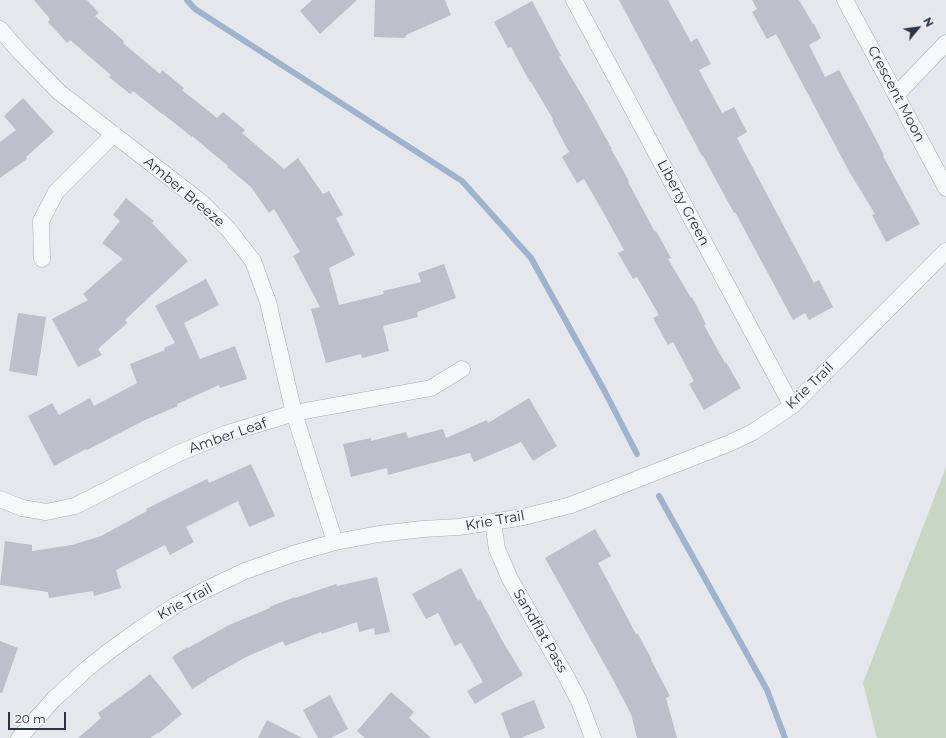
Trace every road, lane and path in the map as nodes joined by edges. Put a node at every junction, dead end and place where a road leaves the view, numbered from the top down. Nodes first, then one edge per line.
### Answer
1 (574, 0) edge
2 (845, 0) edge
3 (0, 29) edge
4 (946, 43) edge
5 (896, 95) junction
6 (114, 134) junction
7 (946, 188) edge
8 (946, 251) edge
9 (42, 258) dead end
10 (462, 369) dead end
11 (792, 406) junction
12 (294, 414) junction
13 (0, 499) edge
14 (493, 522) junction
15 (335, 542) junction
16 (19, 738) edge
17 (593, 738) edge

1 - 11 street, Liberty Green
2 - 5 street, Crescent Moon
3 - 6 street, Amber Breeze
4 - 5 street
5 - 7 street, Crescent Moon
6 - 9 street
6 - 12 street, Amber Breeze
8 - 11 street, Krie Trail
10 - 12 street, Amber Leaf
11 - 14 street, Krie Trail
12 - 13 street, Amber Leaf
12 - 15 street, Amber Breeze
14 - 15 street, Krie Trail
14 - 17 street, Sandflat Pass
15 - 16 street, Krie Trail

